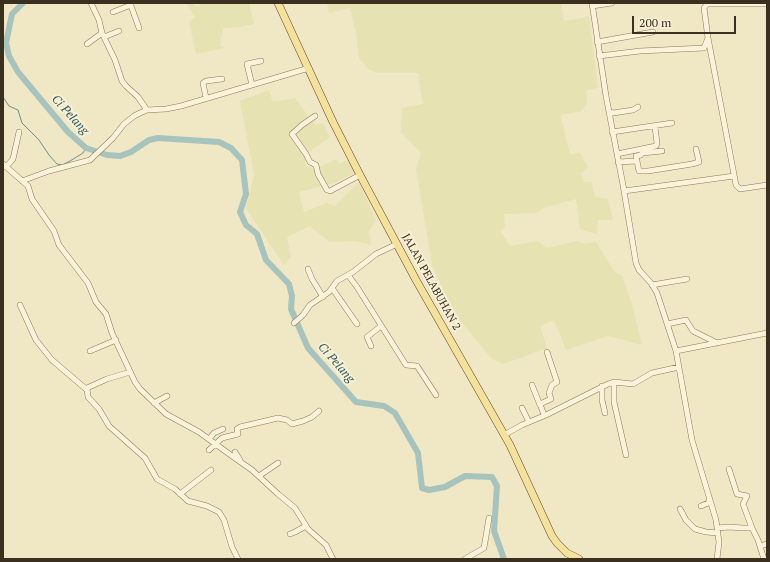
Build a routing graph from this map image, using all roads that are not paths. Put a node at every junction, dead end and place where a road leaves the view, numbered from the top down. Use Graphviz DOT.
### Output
graph roads {
  1 [pos="91,3"];
  2 [pos="278,3"];
  3 [pos="612,3"];
  4 [pos="131,4"];
  5 [pos="767,4"];
  6 [pos="592,5"];
  7 [pos="113,12"];
  8 [pos="139,28"];
  9 [pos="119,31"];
  10 [pos="653,32"];
  11 [pos="103,35"];
  12 [pos="708,38"];
  13 [pos="597,42"];
  14 [pos="87,44"];
  15 [pos="599,56"];
  16 [pos="261,61"];
  17 [pos="308,68"];
  18 [pos="222,79"];
  19 [pos="252,85"];
  20 [pos="206,98"];
  21 [pos="638,107"];
  22 [pos="147,110"];
  23 [pos="609,112"];
  24 [pos="315,116"];
  25 [pos="672,123"];
  26 [pos="654,127"];
  27 [pos="19,132"];
  28 [pos="612,132"];
  29 [pos="696,149"];
  30 [pos="662,151"];
  31 [pos="616,154"];
  32 [pos="637,161"];
  33 [pos="618,162"];
  34 [pos="4,166"];
  35 [pos="360,175"];
  36 [pos="734,176"];
  37 [pos="22,181"];
  38 [pos="767,185"];
  39 [pos="624,191"];
  40 [pos="397,244"];
  41 [pos="308,269"];
  42 [pos="348,275"];
  43 [pos="687,279"];
  44 [pos="652,284"];
  45 [pos="332,288"];
  46 [pos="323,297"];
  47 [pos="20,305"];
  48 [pos="296,321"];
  49 [pos="357,324"];
  50 [pos="667,324"];
  51 [pos="381,326"];
  52 [pos="767,333"];
  53 [pos="116,340"];
  54 [pos="717,343"];
  55 [pos="371,346"];
  56 [pos="90,351"];
  57 [pos="676,351"];
  58 [pos="547,352"];
  59 [pos="679,367"];
  60 [pos="130,372"];
  61 [pos="614,382"];
  62 [pos="532,385"];
  63 [pos="602,386"];
  64 [pos="86,389"];
  65 [pos="436,395"];
  66 [pos="167,396"];
  67 [pos="154,403"];
  68 [pos="540,405"];
  69 [pos="522,408"];
  70 [pos="319,410"];
  71 [pos="605,413"];
  72 [pos="544,415"];
  73 [pos="529,422"];
  74 [pos="223,429"];
  75 [pos="504,435"];
  76 [pos="209,439"];
  77 [pos="215,444"];
  78 [pos="209,450"];
  79 [pos="235,452"];
  80 [pos="626,455"];
  81 [pos="242,463"];
  82 [pos="278,463"];
  83 [pos="729,469"];
  84 [pos="211,470"];
  85 [pos="259,476"];
  86 [pos="180,494"];
  87 [pos="710,499"];
  88 [pos="701,506"];
  89 [pos="680,509"];
  90 [pos="489,518"];
  91 [pos="306,526"];
  92 [pos="752,528"];
  93 [pos="718,530"];
  94 [pos="290,534"];
  95 [pos="767,544"];
  96 [pos="760,546"];
  97 [pos="238,559"];
  98 [pos="333,559"];
  99 [pos="465,559"];
  100 [pos="579,559"];
  101 [pos="717,559"];
  102 [pos="764,559"];
  1 -- 11 [label="street"];
  2 -- 17 [label="main road, JALAN PELABUHAN 2"];
  3 -- 6 [label="street"];
  4 -- 7 [label="street"];
  4 -- 8 [label="street"];
  5 -- 12 [label="street"];
  6 -- 13 [label="street"];
  9 -- 11 [label="street"];
  10 -- 13 [label="street"];
  11 -- 14 [label="street"];
  11 -- 22 [label="street"];
  12 -- 15 [label="street"];
  12 -- 36 [label="street"];
  13 -- 15 [label="street"];
  15 -- 23 [label="street"];
  16 -- 19 [label="street"];
  17 -- 19 [label="street"];
  17 -- 35 [label="main road, JALAN PELABUHAN 2"];
  18 -- 20 [label="street"];
  19 -- 20 [label="street"];
  20 -- 22 [label="street"];
  21 -- 23 [label="street"];
  22 -- 37 [label="street"];
  23 -- 28 [label="street"];
  24 -- 35 [label="street"];
  25 -- 26 [label="street"];
  26 -- 28 [label="street"];
  26 -- 31 [label="street"];
  27 -- 34 [label="street"];
  28 -- 31 [label="street"];
  29 -- 32 [label="street"];
  30 -- 32 [label="street"];
  31 -- 33 [label="street"];
  32 -- 33 [label="street"];
  33 -- 39 [label="street"];
  34 -- 37 [label="street"];
  35 -- 40 [label="main road, JALAN PELABUHAN 2"];
  36 -- 38 [label="street"];
  36 -- 39 [label="street"];
  37 -- 53 [label="street"];
  39 -- 44 [label="street"];
  40 -- 42 [label="street"];
  40 -- 75 [label="main road, JALAN PELABUHAN 2"];
  41 -- 46 [label="street"];
  42 -- 45 [label="street"];
  42 -- 51 [label="street"];
  43 -- 44 [label="street"];
  44 -- 50 [label="street"];
  45 -- 46 [label="street"];
  45 -- 49 [label="street"];
  46 -- 48 [label="street"];
  47 -- 64 [label="street"];
  50 -- 54 [label="street"];
  50 -- 57 [label="street"];
  51 -- 55 [label="street"];
  51 -- 65 [label="street"];
  52 -- 54 [label="street"];
  53 -- 56 [label="street"];
  53 -- 60 [label="street"];
  54 -- 57 [label="street"];
  57 -- 59 [label="street"];
  58 -- 68 [label="street"];
  59 -- 61 [label="street"];
  59 -- 87 [label="street"];
  60 -- 64 [label="street"];
  60 -- 67 [label="street"];
  61 -- 63 [label="street"];
  61 -- 80 [label="street"];
  62 -- 68 [label="street"];
  63 -- 71 [label="street"];
  63 -- 72 [label="street"];
  64 -- 86 [label="street"];
  66 -- 67 [label="street"];
  67 -- 76 [label="street"];
  68 -- 72 [label="street"];
  69 -- 73 [label="street"];
  70 -- 77 [label="street"];
  72 -- 73 [label="street"];
  73 -- 75 [label="street"];
  74 -- 76 [label="street"];
  75 -- 100 [label="main road, JALAN PELABUHAN 2"];
  76 -- 77 [label="street"];
  77 -- 78 [label="street"];
  77 -- 81 [label="street"];
  79 -- 81 [label="street"];
  81 -- 85 [label="street"];
  82 -- 85 [label="street"];
  83 -- 92 [label="street"];
  84 -- 86 [label="street"];
  85 -- 91 [label="street"];
  86 -- 97 [label="street"];
  87 -- 88 [label="street"];
  87 -- 93 [label="street"];
  89 -- 93 [label="street"];
  90 -- 99 [label="street"];
  91 -- 94 [label="street"];
  91 -- 98 [label="street"];
  92 -- 93 [label="street"];
  92 -- 96 [label="street"];
  93 -- 101 [label="street"];
  95 -- 96 [label="street"];
  96 -- 102 [label="street"];
}
